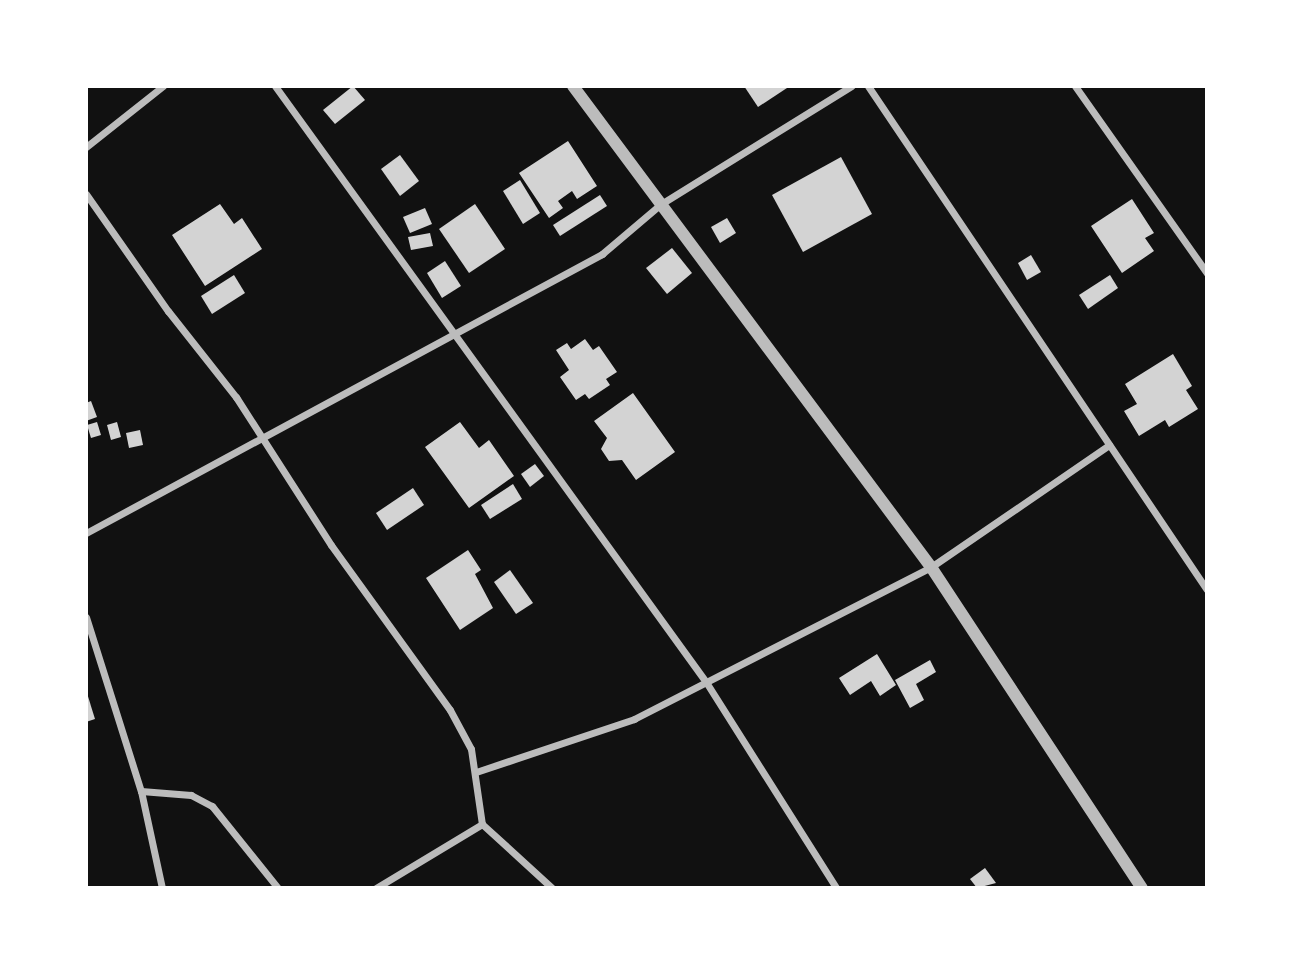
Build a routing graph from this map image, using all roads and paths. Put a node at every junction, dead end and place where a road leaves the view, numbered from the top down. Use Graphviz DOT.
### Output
graph roads {
  1 [pos="163,86"];
  2 [pos="275,86"];
  3 [pos="573,86"];
  4 [pos="851,86"];
  5 [pos="868,86"];
  6 [pos="1075,86"];
  7 [pos="86,148"];
  8 [pos="86,194"];
  9 [pos="661,204"];
  10 [pos="1207,273"];
  11 [pos="453,333"];
  12 [pos="261,436"];
  13 [pos="1109,444"];
  14 [pos="86,533"];
  15 [pos="931,567"];
  16 [pos="1207,590"];
  17 [pos="86,617"];
  18 [pos="706,682"];
  19 [pos="476,772"];
  20 [pos="141,791"];
  21 [pos="482,824"];
  22 [pos="162,888"];
  23 [pos="278,888"];
  24 [pos="376,888"];
  25 [pos="551,888"];
  26 [pos="836,888"];
  27 [pos="1142,888"];
  1 -- 7 [label="street"];
  2 -- 11 [label="street"];
  3 -- 9 [label="street"];
  4 -- 9 [label="street"];
  5 -- 13 [label="street"];
  6 -- 10 [label="street"];
  8 -- 12 [label="street"];
  9 -- 11 [label="street"];
  9 -- 15 [label="street"];
  11 -- 12 [label="street"];
  11 -- 18 [label="street"];
  12 -- 14 [label="street"];
  12 -- 19 [label="street"];
  13 -- 15 [label="street"];
  13 -- 16 [label="street"];
  15 -- 18 [label="street"];
  15 -- 27 [label="street"];
  17 -- 20 [label="street"];
  18 -- 19 [label="street"];
  18 -- 26 [label="street"];
  19 -- 21 [label="street"];
  20 -- 22 [label="street"];
  20 -- 23 [label="street"];
  21 -- 24 [label="street"];
  21 -- 25 [label="street"];
}
